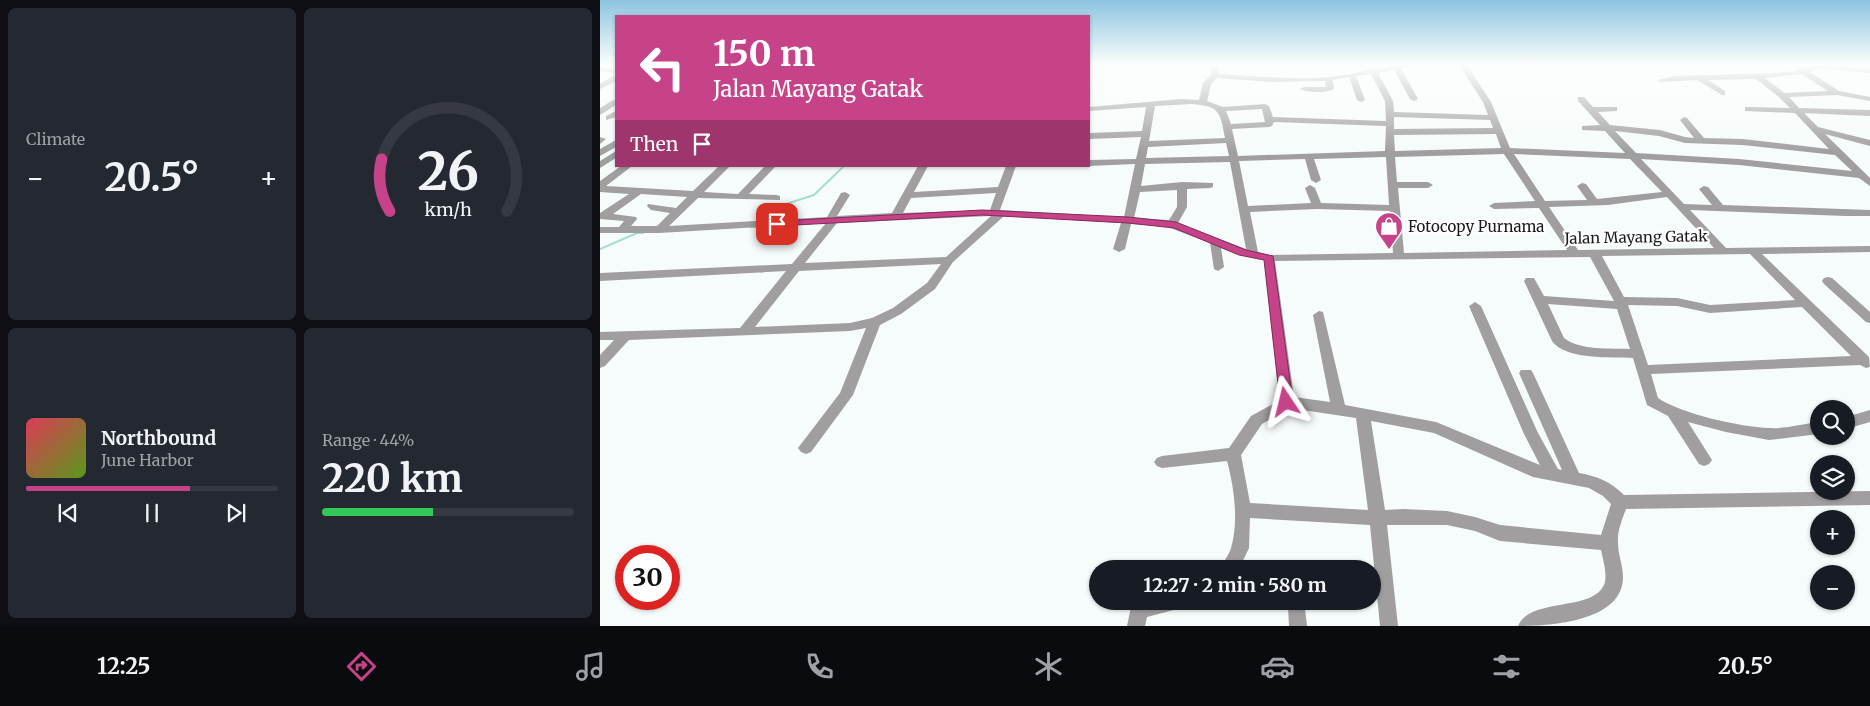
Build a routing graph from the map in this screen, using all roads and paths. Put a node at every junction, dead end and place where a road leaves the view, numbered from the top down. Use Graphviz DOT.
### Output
graph roads {
  1 [pos="1205,94"];
  2 [pos="1360,94"];
  3 [pos="1385,94"];
  4 [pos="1411,94"];
  5 [pos="1481,94"];
  6 [pos="1804,94"];
  7 [pos="1844,94"];
  8 [pos="1782,95"];
  9 [pos="615,97"];
  10 [pos="1414,99"];
  11 [pos="1581,99"];
  12 [pos="1870,99"];
  13 [pos="1361,100"];
  14 [pos="1203,102"];
  15 [pos="615,103"];
  16 [pos="1152,104"];
  17 [pos="600,106"];
  18 [pos="1090,109"];
  19 [pos="1223,109"];
  20 [pos="1614,109"];
  21 [pos="1748,109"];
  22 [pos="1591,110"];
  23 [pos="600,112"];
  24 [pos="1799,112"];
  25 [pos="1870,113"];
  26 [pos="1493,118"];
  27 [pos="1270,119"];
  28 [pos="1684,120"];
  29 [pos="1390,124"];
  30 [pos="1228,127"];
  31 [pos="1585,128"];
  32 [pos="1609,128"];
  33 [pos="1815,128"];
  34 [pos="1499,131"];
  35 [pos="1090,136"];
  36 [pos="1144,139"];
  37 [pos="1231,140"];
  38 [pos="1702,141"];
  39 [pos="1870,143"];
  40 [pos="615,144"];
  41 [pos="1507,151"];
  42 [pos="1838,153"];
  43 [pos="615,154"];
  44 [pos="1390,154"];
  45 [pos="1633,156"];
  46 [pos="1310,157"];
  47 [pos="1235,159"];
  48 [pos="602,160"];
  49 [pos="615,161"];
  50 [pos="1140,162"];
  51 [pos="1090,163"];
  52 [pos="627,167"];
  53 [pos="725,167"];
  54 [pos="770,167"];
  55 [pos="922,167"];
  56 [pos="1011,167"];
  57 [pos="1865,176"];
  58 [pos="1870,183"];
  59 [pos="1182,185"];
  60 [pos="1210,185"];
  61 [pos="1394,185"];
  62 [pos="1428,185"];
  63 [pos="1582,186"];
  64 [pos="600,187"];
  65 [pos="1135,189"];
  66 [pos="1704,189"];
  67 [pos="641,190"];
  68 [pos="1002,190"];
  69 [pos="696,194"];
  70 [pos="1669,194"];
  71 [pos="845,195"];
  72 [pos="906,195"];
  73 [pos="741,197"];
  74 [pos="776,198"];
  75 [pos="1595,203"];
  76 [pos="1542,205"];
  77 [pos="652,206"];
  78 [pos="1317,206"];
  79 [pos="1494,206"];
  80 [pos="1680,206"];
  81 [pos="1719,207"];
  82 [pos="1396,208"];
  83 [pos="1243,209"];
  84 [pos="679,211"];
  85 [pos="998,213"];
  86 [pos="1870,213"];
  87 [pos="602,216"];
  88 [pos="896,216"];
  89 [pos="832,220"];
  90 [pos="1128,220"];
  91 [pos="1172,224"];
  92 [pos="600,230"];
  93 [pos="659,230"];
  94 [pos="621,231"];
  95 [pos="1215,241"];
  96 [pos="1870,248"];
  97 [pos="1119,249"];
  98 [pos="1752,250"];
  99 [pos="1723,251"];
  100 [pos="1574,253"];
  101 [pos="1594,253"];
  102 [pos="1253,255"];
  103 [pos="1399,256"];
  104 [pos="1269,258"];
  105 [pos="950,260"];
  106 [pos="796,267"];
  107 [pos="1218,267"];
  108 [pos="600,277"];
  109 [pos="1530,281"];
  110 [pos="1828,281"];
  111 [pos="1540,300"];
  112 [pos="1620,303"];
  113 [pos="1805,303"];
  114 [pos="1475,306"];
  115 [pos="1319,315"];
  116 [pos="1870,320"];
  117 [pos="875,322"];
  118 [pos="744,332"];
  119 [pos="626,335"];
  120 [pos="600,336"];
  121 [pos="1637,354"];
  122 [pos="600,363"];
  123 [pos="1867,363"];
  124 [pos="1642,370"];
  125 [pos="1526,373"];
  126 [pos="1286,402"];
  127 [pos="1339,409"];
  128 [pos="1674,413"];
  129 [pos="1364,415"];
  130 [pos="1870,416"];
  131 [pos="1855,420"];
  132 [pos="1810,429"];
  133 [pos="1531,434"];
  134 [pos="1554,434"];
  135 [pos="806,448"];
  136 [pos="1235,459"];
  137 [pos="1704,460"];
  138 [pos="1162,462"];
  139 [pos="1553,475"];
  140 [pos="1573,477"];
  141 [pos="1870,498"];
  142 [pos="1620,502"];
  143 [pos="1241,510"];
  144 [pos="1378,518"];
  145 [pos="1609,543"];
  146 [pos="1234,560"];
  147 [pos="1140,610"];
  148 [pos="1296,610"];
  149 [pos="1136,626"];
  150 [pos="1298,626"];
  151 [pos="1389,626"];
  152 [pos="1528,626"];
  1 -- 14 [label="street"];
  2 -- 13 [label="street"];
  3 -- 29 [label="street"];
  4 -- 10 [label="street"];
  5 -- 26 [label="street"];
  6 -- 8 [label="street"];
  7 -- 12 [label="street"];
  8 -- 24 [label="street"];
  9 -- 17 [label="street"];
  11 -- 22 [label="street"];
  14 -- 16 [label="street"];
  14 -- 19 [label="street"];
  15 -- 23 [label="street"];
  16 -- 18 [label="street"];
  16 -- 36 [label="street"];
  19 -- 27 [label="street"];
  19 -- 30 [label="street"];
  20 -- 22 [label="street"];
  21 -- 24 [label="street"];
  22 -- 32 [label="street"];
  24 -- 25 [label="street"];
  24 -- 33 [label="street"];
  26 -- 29 [label="street"];
  26 -- 34 [label="street"];
  27 -- 29 [label="street"];
  27 -- 30 [label="street"];
  28 -- 38 [label="street"];
  29 -- 34 [label="street"];
  29 -- 44 [label="street"];
  30 -- 37 [label="street"];
  31 -- 32 [label="street"];
  32 -- 38 [label="street"];
  32 -- 45 [label="street"];
  33 -- 39 [label="street"];
  33 -- 42 [label="street"];
  34 -- 41 [label="street"];
  35 -- 36 [label="street"];
  36 -- 37 [label="street"];
  36 -- 50 [label="street"];
  37 -- 47 [label="street"];
  38 -- 42 [label="street"];
  40 -- 48 [label="street"];
  41 -- 44 [label="street"];
  41 -- 45 [label="street"];
  41 -- 76 [label="street"];
  42 -- 57 [label="street"];
  43 -- 48 [label="street"];
  44 -- 46 [label="street"];
  44 -- 61 [label="street"];
  45 -- 57 [label="street"];
  45 -- 70 [label="street"];
  46 -- 47 [label="street"];
  46 -- 78 [label="street"];
  47 -- 50 [label="street"];
  47 -- 83 [label="street"];
  48 -- 49 [label="street"];
  50 -- 51 [label="street"];
  50 -- 65 [label="street"];
  52 -- 64 [label="street"];
  53 -- 69 [label="street"];
  54 -- 73 [label="street"];
  55 -- 72 [label="street"];
  56 -- 68 [label="street"];
  57 -- 58 [label="street"];
  59 -- 60 [label="street"];
  59 -- 65 [label="street"];
  59 -- 91 [label="street"];
  61 -- 62 [label="street"];
  61 -- 82 [label="street"];
  63 -- 75 [label="street"];
  64 -- 67 [label="street"];
  65 -- 90 [label="street"];
  66 -- 81 [label="street"];
  67 -- 69 [label="street"];
  67 -- 87 [label="street"];
  68 -- 72 [label="street"];
  68 -- 85 [label="street"];
  69 -- 73 [label="street"];
  69 -- 84 [label="street"];
  70 -- 75 [label="street"];
  70 -- 80 [label="street"];
  71 -- 89 [label="street"];
  72 -- 88 [label="street"];
  73 -- 74 [label="street"];
  75 -- 76 [label="street"];
  76 -- 79 [label="street"];
  76 -- 100 [label="street"];
  77 -- 84 [label="street"];
  78 -- 82 [label="street"];
  78 -- 83 [label="street"];
  80 -- 81 [label="street"];
  80 -- 99 [label="street"];
  81 -- 86 [label="street"];
  82 -- 103 [label="street"];
  83 -- 102 [label="street"];
  84 -- 93 [label="street"];
  85 -- 88 [label="street, Jalan Mayang Gatak"];
  85 -- 90 [label="street, Jalan Mayang Gatak"];
  85 -- 105 [label="street"];
  87 -- 94 [label="street"];
  88 -- 89 [label="street, Jalan Mayang Gatak"];
  89 -- 93 [label="street, Jalan Mayang Gatak"];
  89 -- 106 [label="street"];
  90 -- 91 [label="street, Jalan Mayang Gatak"];
  90 -- 97 [label="street"];
  91 -- 95 [label="street, Jalan Mayang Gatak"];
  92 -- 94 [label="street, Jalan Mayang Gatak"];
  93 -- 94 [label="street, Jalan Mayang Gatak"];
  95 -- 102 [label="street, Jalan Mayang Gatak"];
  95 -- 107 [label="street"];
  96 -- 98 [label="street, Jalan Mayang Gatak"];
  98 -- 99 [label="street, Jalan Mayang Gatak"];
  98 -- 113 [label="street"];
  99 -- 101 [label="street, Jalan Mayang Gatak"];
  100 -- 101 [label="street, Jalan Mayang Gatak"];
  100 -- 103 [label="street, Jalan Mayang Gatak"];
  101 -- 112 [label="street"];
  102 -- 104 [label="street, Jalan Mayang Gatak"];
  103 -- 104 [label="street, Jalan Mayang Gatak"];
  104 -- 126 [label="street"];
  105 -- 106 [label="street"];
  105 -- 117 [label="street"];
  106 -- 108 [label="street"];
  106 -- 118 [label="street"];
  109 -- 111 [label="street"];
  110 -- 116 [label="street"];
  111 -- 112 [label="street"];
  111 -- 121 [label="street"];
  112 -- 113 [label="street"];
  112 -- 121 [label="street"];
  113 -- 123 [label="street"];
  114 -- 133 [label="street"];
  115 -- 127 [label="street"];
  117 -- 118 [label="street"];
  117 -- 135 [label="street"];
  118 -- 119 [label="street"];
  119 -- 120 [label="street"];
  119 -- 122 [label="street"];
  121 -- 124 [label="street"];
  123 -- 124 [label="street"];
  124 -- 128 [label="street"];
  125 -- 134 [label="street"];
  126 -- 127 [label="street"];
  126 -- 136 [label="street"];
  127 -- 129 [label="street"];
  128 -- 132 [label="street"];
  128 -- 137 [label="street"];
  129 -- 139 [label="street"];
  129 -- 144 [label="street"];
  130 -- 131 [label="street"];
  133 -- 134 [label="street"];
  133 -- 139 [label="street"];
  134 -- 140 [label="street"];
  136 -- 138 [label="street"];
  136 -- 143 [label="street"];
  139 -- 140 [label="street"];
  140 -- 142 [label="street"];
  141 -- 142 [label="street"];
  142 -- 145 [label="street"];
  143 -- 144 [label="street"];
  143 -- 146 [label="street"];
  144 -- 145 [label="street"];
  144 -- 151 [label="street"];
  145 -- 152 [label="street"];
  147 -- 149 [label="street"];
  148 -- 150 [label="street"];
}
